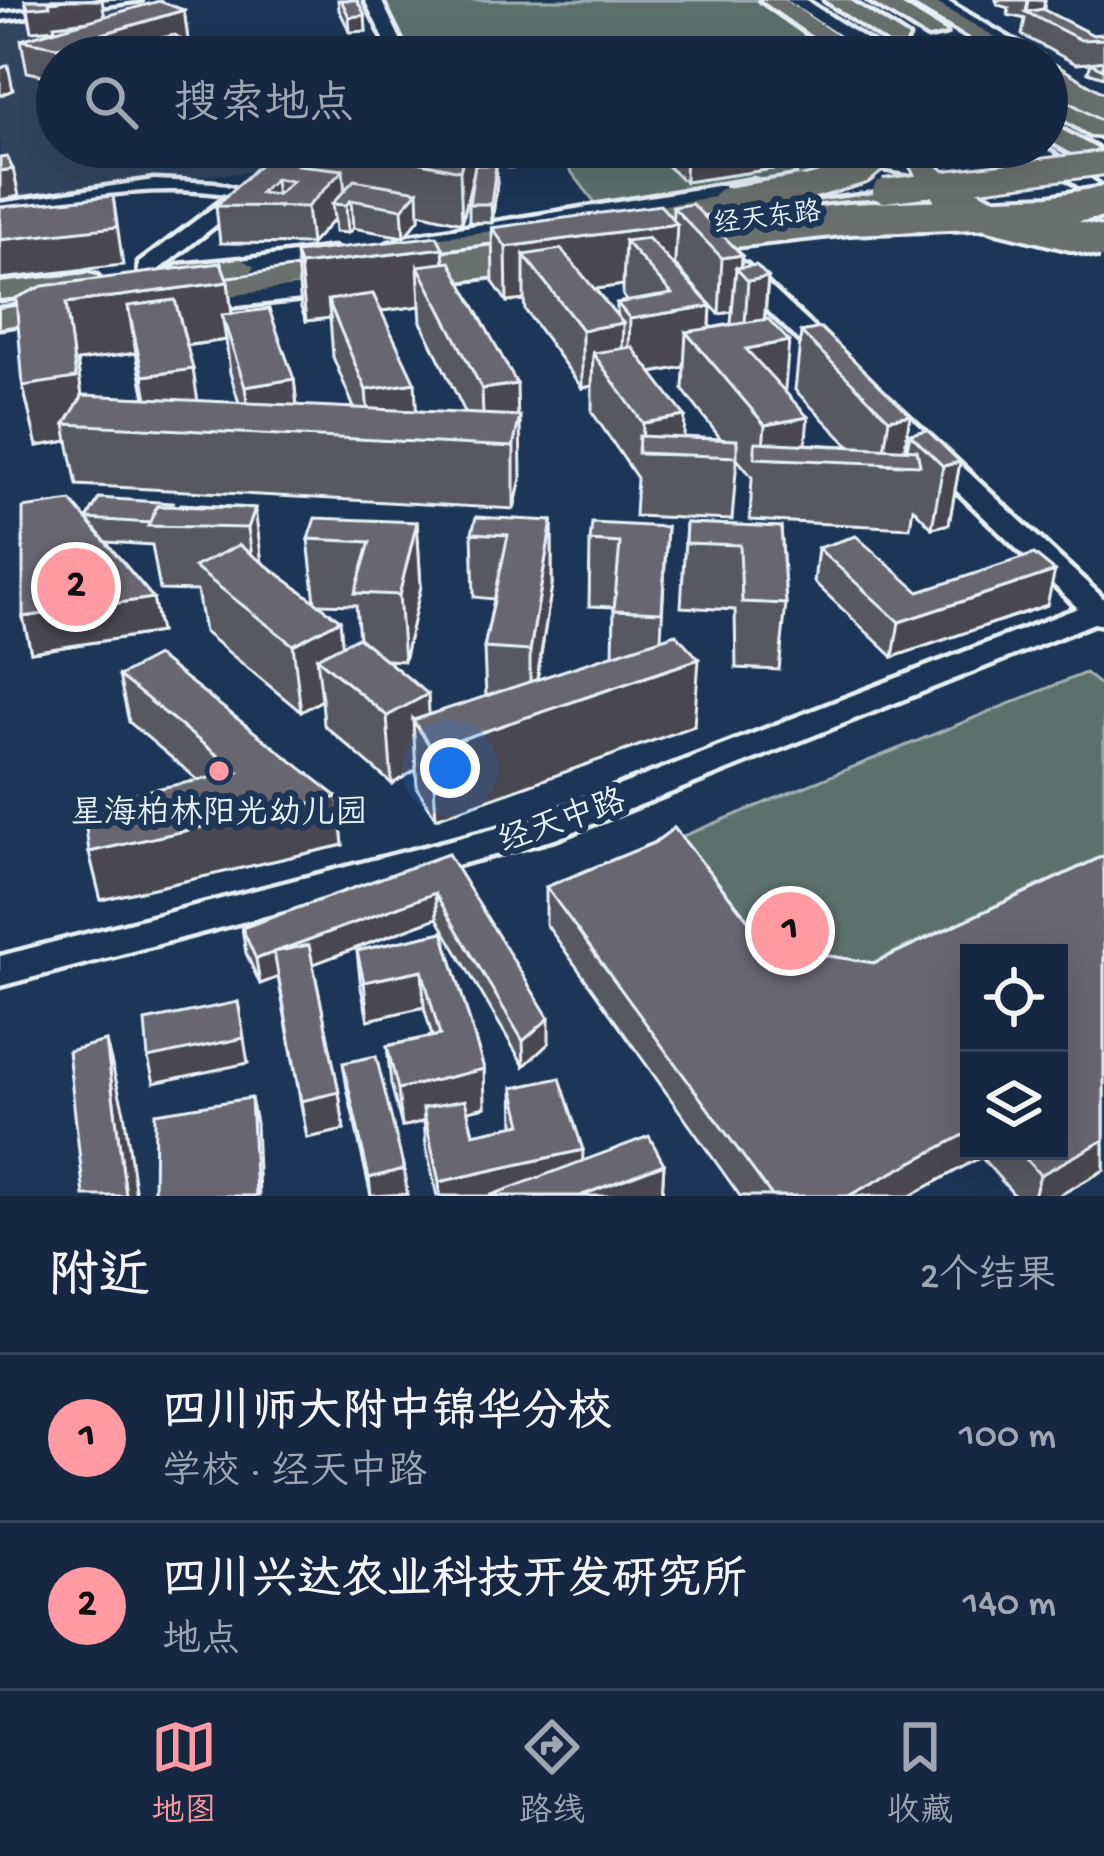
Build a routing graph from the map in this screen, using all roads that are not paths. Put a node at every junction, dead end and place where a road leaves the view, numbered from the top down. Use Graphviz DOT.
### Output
graph roads {
  1 [pos="136,0"];
  2 [pos="373,0"];
  3 [pos="812,0"];
  4 [pos="836,0"];
  5 [pos="878,0"];
  6 [pos="901,0"];
  7 [pos="916,0"];
  8 [pos="934,0"];
  9 [pos="781,2"];
  10 [pos="0,17"];
  11 [pos="391,36"];
  12 [pos="816,36"];
  13 [pos="827,36"];
  14 [pos="845,36"];
  15 [pos="876,36"];
  16 [pos="884,36"];
  17 [pos="940,36"];
  18 [pos="965,36"];
  19 [pos="981,36"];
  20 [pos="997,36"];
  21 [pos="1068,81"];
  22 [pos="1104,99"];
  23 [pos="1068,100"];
  24 [pos="1068,112"];
  25 [pos="1104,133"];
  26 [pos="1068,143"];
  27 [pos="1104,167"];
  28 [pos="278,168"];
  29 [pos="843,168"];
  30 [pos="873,168"];
  31 [pos="913,168"];
  32 [pos="925,168"];
  33 [pos="960,168"];
  34 [pos="1059,168"];
  35 [pos="244,193"];
  36 [pos="888,196"];
  37 [pos="1104,200"];
  38 [pos="0,207"];
  39 [pos="936,218"];
  40 [pos="1104,221"];
  41 [pos="523,236"];
  42 [pos="708,240"];
  43 [pos="1104,246"];
  44 [pos="638,250"];
  45 [pos="241,267"];
  46 [pos="146,276"];
  47 [pos="367,286"];
  48 [pos="0,291"];
  49 [pos="109,306"];
  50 [pos="164,306"];
  51 [pos="0,319"];
  52 [pos="1102,611"];
  53 [pos="0,971"];
  1 -- 10 [label="street"];
  2 -- 11 [label="street"];
  3 -- 15 [label="highway"];
  4 -- 16 [label="highway"];
  5 -- 17 [label="highway"];
  6 -- 18 [label="highway"];
  7 -- 19 [label="highway"];
  8 -- 20 [label="street"];
  9 -- 12 [label="highway"];
  9 -- 13 [label="highway"];
  9 -- 14 [label="street"];
  21 -- 22 [label="highway, bridge"];
  22 -- 23 [label="highway, bridge"];
  24 -- 25 [label="highway"];
  26 -- 27 [label="highway"];
  27 -- 36 [label="highway"];
  28 -- 35 [label="street"];
  29 -- 45 [label="street"];
  30 -- 41 [label="highway, bridge"];
  31 -- 39 [label="street"];
  32 -- 43 [label="highway, bridge"];
  33 -- 40 [label="highway, bridge"];
  34 -- 37 [label="street"];
  35 -- 38 [label="street"];
  35 -- 46 [label="street"];
  36 -- 41 [label="highway, 经天东路"];
  36 -- 49 [label="highway, 经天东路"];
  37 -- 49 [label="highway, bridge"];
  39 -- 42 [label="street"];
  39 -- 43 [label="street"];
  41 -- 45 [label="highway, 经天东路"];
  42 -- 44 [label="street"];
  42 -- 52 [label="street"];
  45 -- 46 [label="main road, 经天东路"];
  46 -- 48 [label="main road, 经天东路"];
  47 -- 50 [label="street"];
  49 -- 51 [label="highway, 经天东路"];
  52 -- 53 [label="street, 经天中路"];
}
